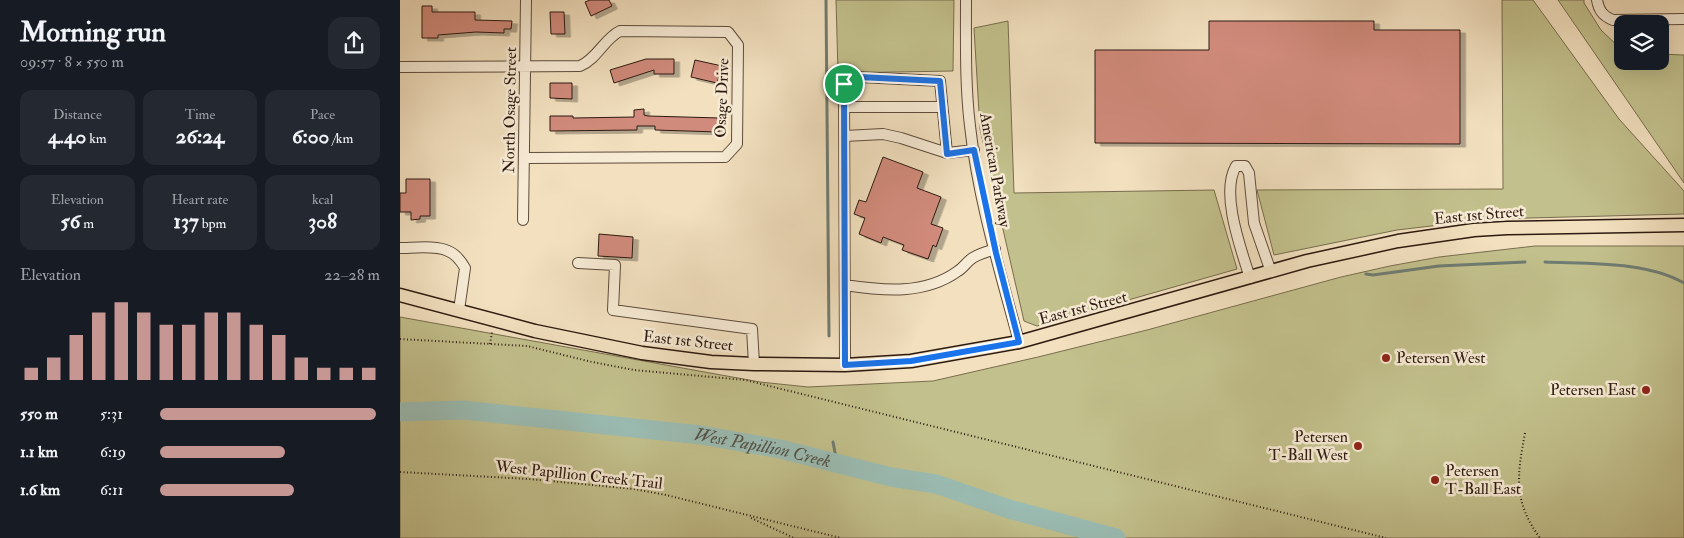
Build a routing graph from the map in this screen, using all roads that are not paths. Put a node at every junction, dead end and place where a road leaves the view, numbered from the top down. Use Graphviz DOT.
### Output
graph roads {
  1 [pos="526,0"];
  2 [pos="966,0"];
  3 [pos="1597,0"];
  4 [pos="1684,19"];
  5 [pos="400,67"];
  6 [pos="526,67"];
  7 [pos="844,107"];
  8 [pos="942,107"];
  9 [pos="844,136"];
  10 [pos="974,150"];
  11 [pos="947,154"];
  12 [pos="524,158"];
  13 [pos="523,220"];
  14 [pos="1684,226"];
  15 [pos="400,248"];
  16 [pos="995,249"];
  17 [pos="578,263"];
  18 [pos="1271,272"];
  19 [pos="1250,278"];
  20 [pos="845,285"];
  21 [pos="400,295"];
  22 [pos="459,310"];
  23 [pos="1019,342"];
  24 [pos="754,364"];
  25 [pos="845,365"];
  1 -- 6 [label="street, North Osage Street"];
  2 -- 10 [label="street, American Parkway"];
  3 -- 4 [label="street"];
  5 -- 6 [label="street"];
  6 -- 12 [label="street, North Osage Street"];
  6 -- 12 [label="street, Osage Drive"];
  7 -- 8 [label="street"];
  7 -- 8 [label="street"];
  7 -- 9 [label="street"];
  8 -- 11 [label="street"];
  9 -- 11 [label="street"];
  9 -- 20 [label="street"];
  10 -- 11 [label="street"];
  10 -- 16 [label="street, American Parkway"];
  12 -- 13 [label="street, North Osage Street"];
  14 -- 18 [label="main road, East 1st Street"];
  15 -- 22 [label="street"];
  16 -- 20 [label="street"];
  16 -- 23 [label="street, American Parkway"];
  17 -- 24 [label="street"];
  18 -- 19 [label="main road, East 1st Street"];
  18 -- 19 [label="street"];
  19 -- 23 [label="main road, East 1st Street"];
  20 -- 25 [label="street"];
  21 -- 22 [label="main road, East 1st Street"];
  22 -- 24 [label="main road, East 1st Street"];
  23 -- 25 [label="main road, East 1st Street"];
  24 -- 25 [label="main road, East 1st Street"];
}
